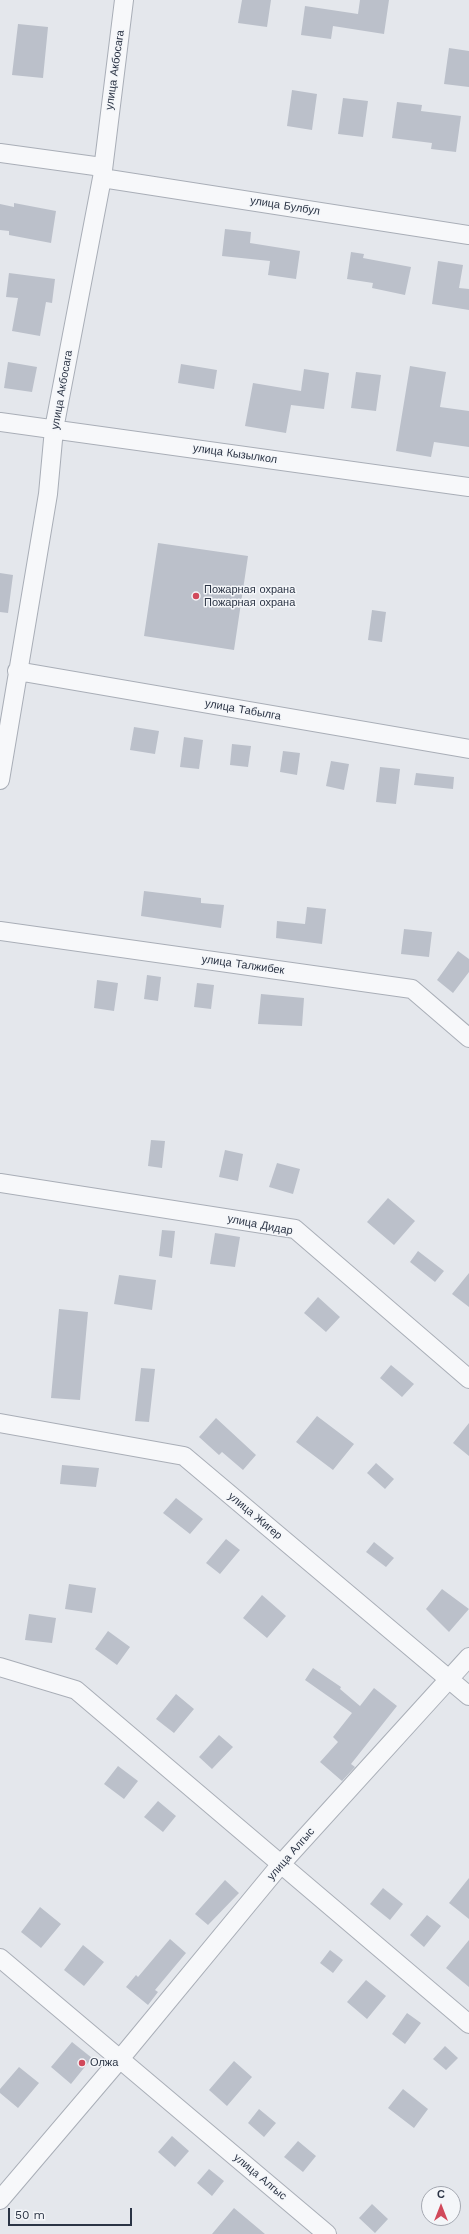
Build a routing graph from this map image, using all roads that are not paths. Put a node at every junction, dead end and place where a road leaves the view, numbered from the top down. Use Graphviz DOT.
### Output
graph roads {
  1 [pos="124,0"];
  2 [pos="0,153"];
  3 [pos="102,172"];
  4 [pos="469,235"];
  5 [pos="0,422"];
  6 [pos="54,429"];
  7 [pos="469,487"];
  8 [pos="17,671"];
  9 [pos="469,749"];
  10 [pos="0,780"];
  11 [pos="0,931"];
  12 [pos="469,1038"];
  13 [pos="0,1183"];
  14 [pos="469,1379"];
  15 [pos="0,1423"];
  16 [pos="469,1657"];
  17 [pos="0,1667"];
  18 [pos="449,1680"];
  19 [pos="469,1696"];
  20 [pos="281,1864"];
  21 [pos="0,1958"];
  22 [pos="469,2024"];
  23 [pos="120,2059"];
  24 [pos="0,2200"];
  25 [pos="327,2234"];
  1 -- 3 [label="street, улица Акбосага"];
  2 -- 3 [label="street, улица Булбул"];
  3 -- 4 [label="street, улица Булбул"];
  3 -- 6 [label="street, улица Акбосага"];
  5 -- 6 [label="street, улица Кызылкол"];
  6 -- 7 [label="street, улица Кызылкол"];
  6 -- 8 [label="street, улица Акбосага"];
  8 -- 9 [label="street, улица Табылга"];
  8 -- 10 [label="street, улица Акбосага"];
  11 -- 12 [label="street, улица Талжибек"];
  13 -- 14 [label="street, улица Дидар"];
  15 -- 18 [label="street, улица Жигер"];
  16 -- 18 [label="street, улица Алгыс"];
  17 -- 20 [label="street"];
  18 -- 19 [label="street, улица Жигер"];
  18 -- 20 [label="street, улица Алгыс"];
  20 -- 22 [label="street"];
  20 -- 23 [label="street, улица Алгыс"];
  21 -- 23 [label="street, улица Алгыс"];
  23 -- 24 [label="street, улица Алгыс"];
  23 -- 25 [label="street, улица Алгыс"];
}
